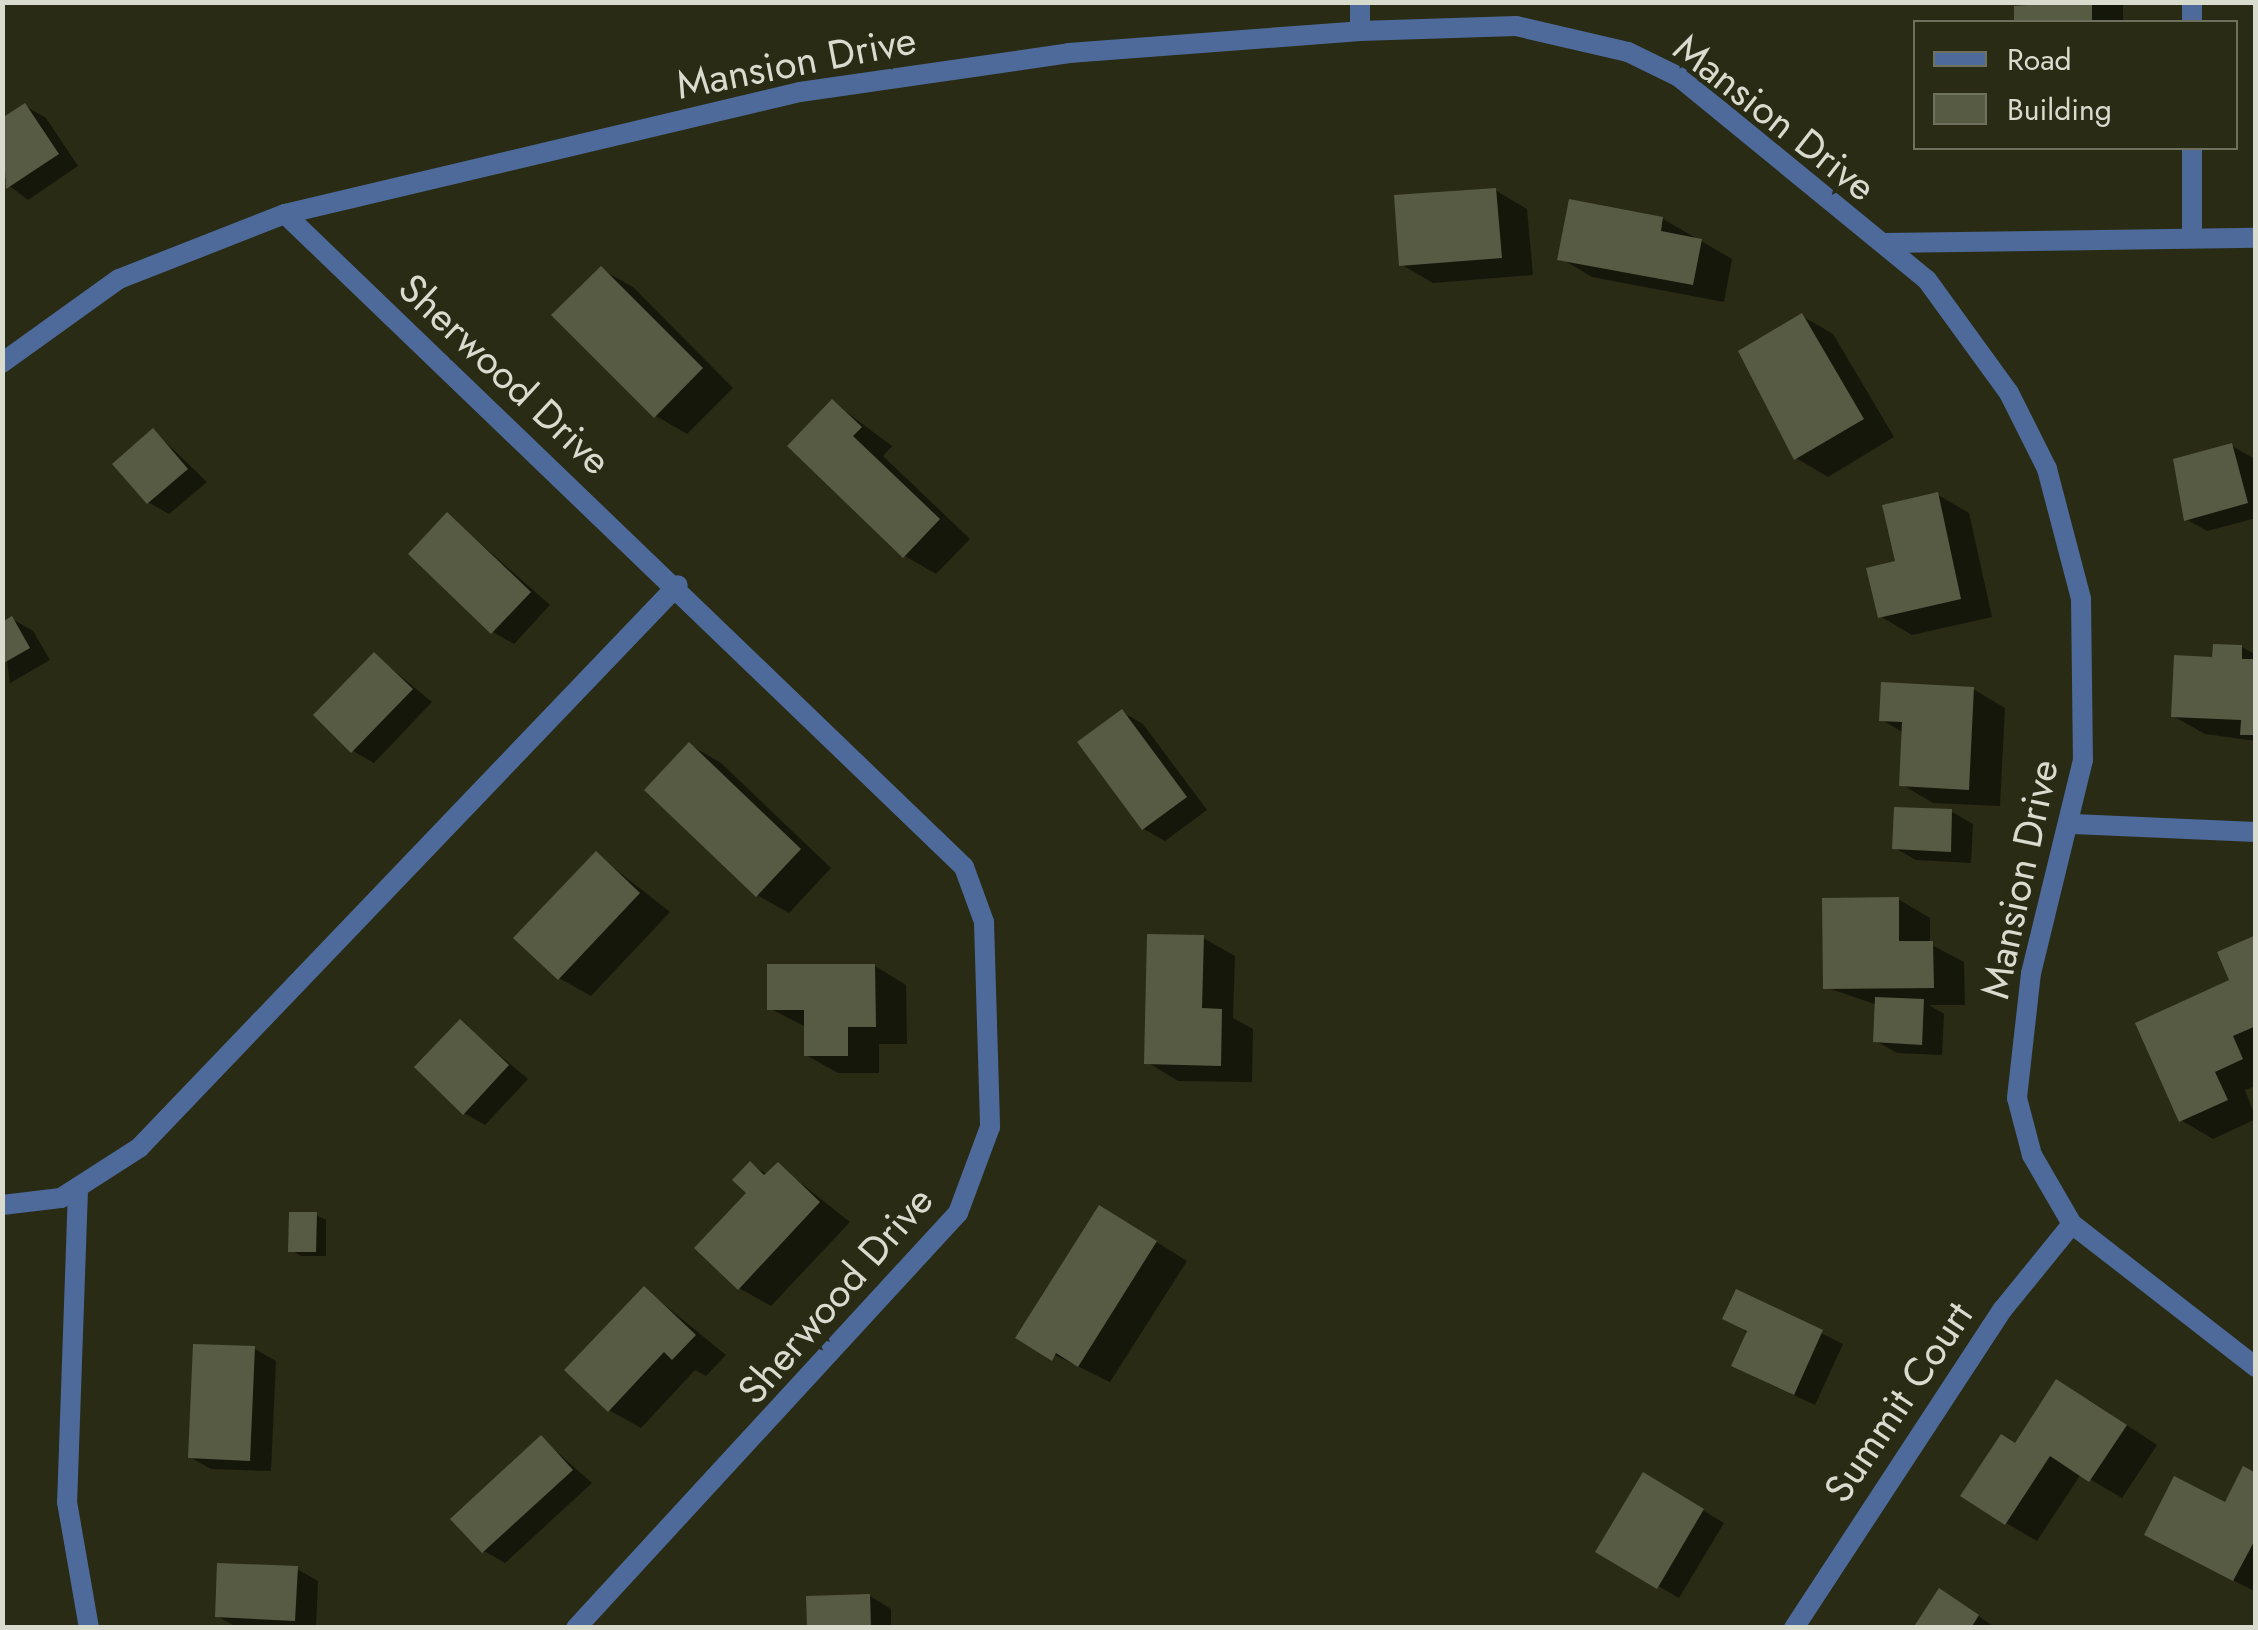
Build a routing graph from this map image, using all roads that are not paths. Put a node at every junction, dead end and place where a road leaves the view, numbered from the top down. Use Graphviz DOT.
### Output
graph roads {
  1 [pos="1360,2"];
  2 [pos="1360,32"];
  3 [pos="2192,150"];
  4 [pos="284,214"];
  5 [pos="2192,238"];
  6 [pos="2256,238"];
  7 [pos="1884,244"];
  8 [pos="2,363"];
  9 [pos="678,585"];
  10 [pos="2074,824"];
  11 [pos="2256,832"];
  12 [pos="78,1190"];
  13 [pos="2,1205"];
  14 [pos="2072,1224"];
  15 [pos="2256,1367"];
  16 [pos="89,1628"];
  17 [pos="576,1628"];
  18 [pos="1794,1628"];
  1 -- 2 [label="street"];
  2 -- 4 [label="street, Mansion Drive"];
  2 -- 7 [label="street, Mansion Drive"];
  3 -- 5 [label="street"];
  4 -- 8 [label="street, Mansion Drive"];
  4 -- 9 [label="street, Sherwood Drive"];
  5 -- 6 [label="street, Mansion Drive"];
  5 -- 7 [label="street, Mansion Drive"];
  7 -- 10 [label="street, Mansion Drive"];
  9 -- 12 [label="street"];
  9 -- 17 [label="street, Sherwood Drive"];
  10 -- 11 [label="street"];
  10 -- 14 [label="street, Mansion Drive"];
  12 -- 13 [label="street"];
  12 -- 16 [label="street"];
  14 -- 15 [label="street, Mansion Drive"];
  14 -- 18 [label="street, Summit Court"];
}
